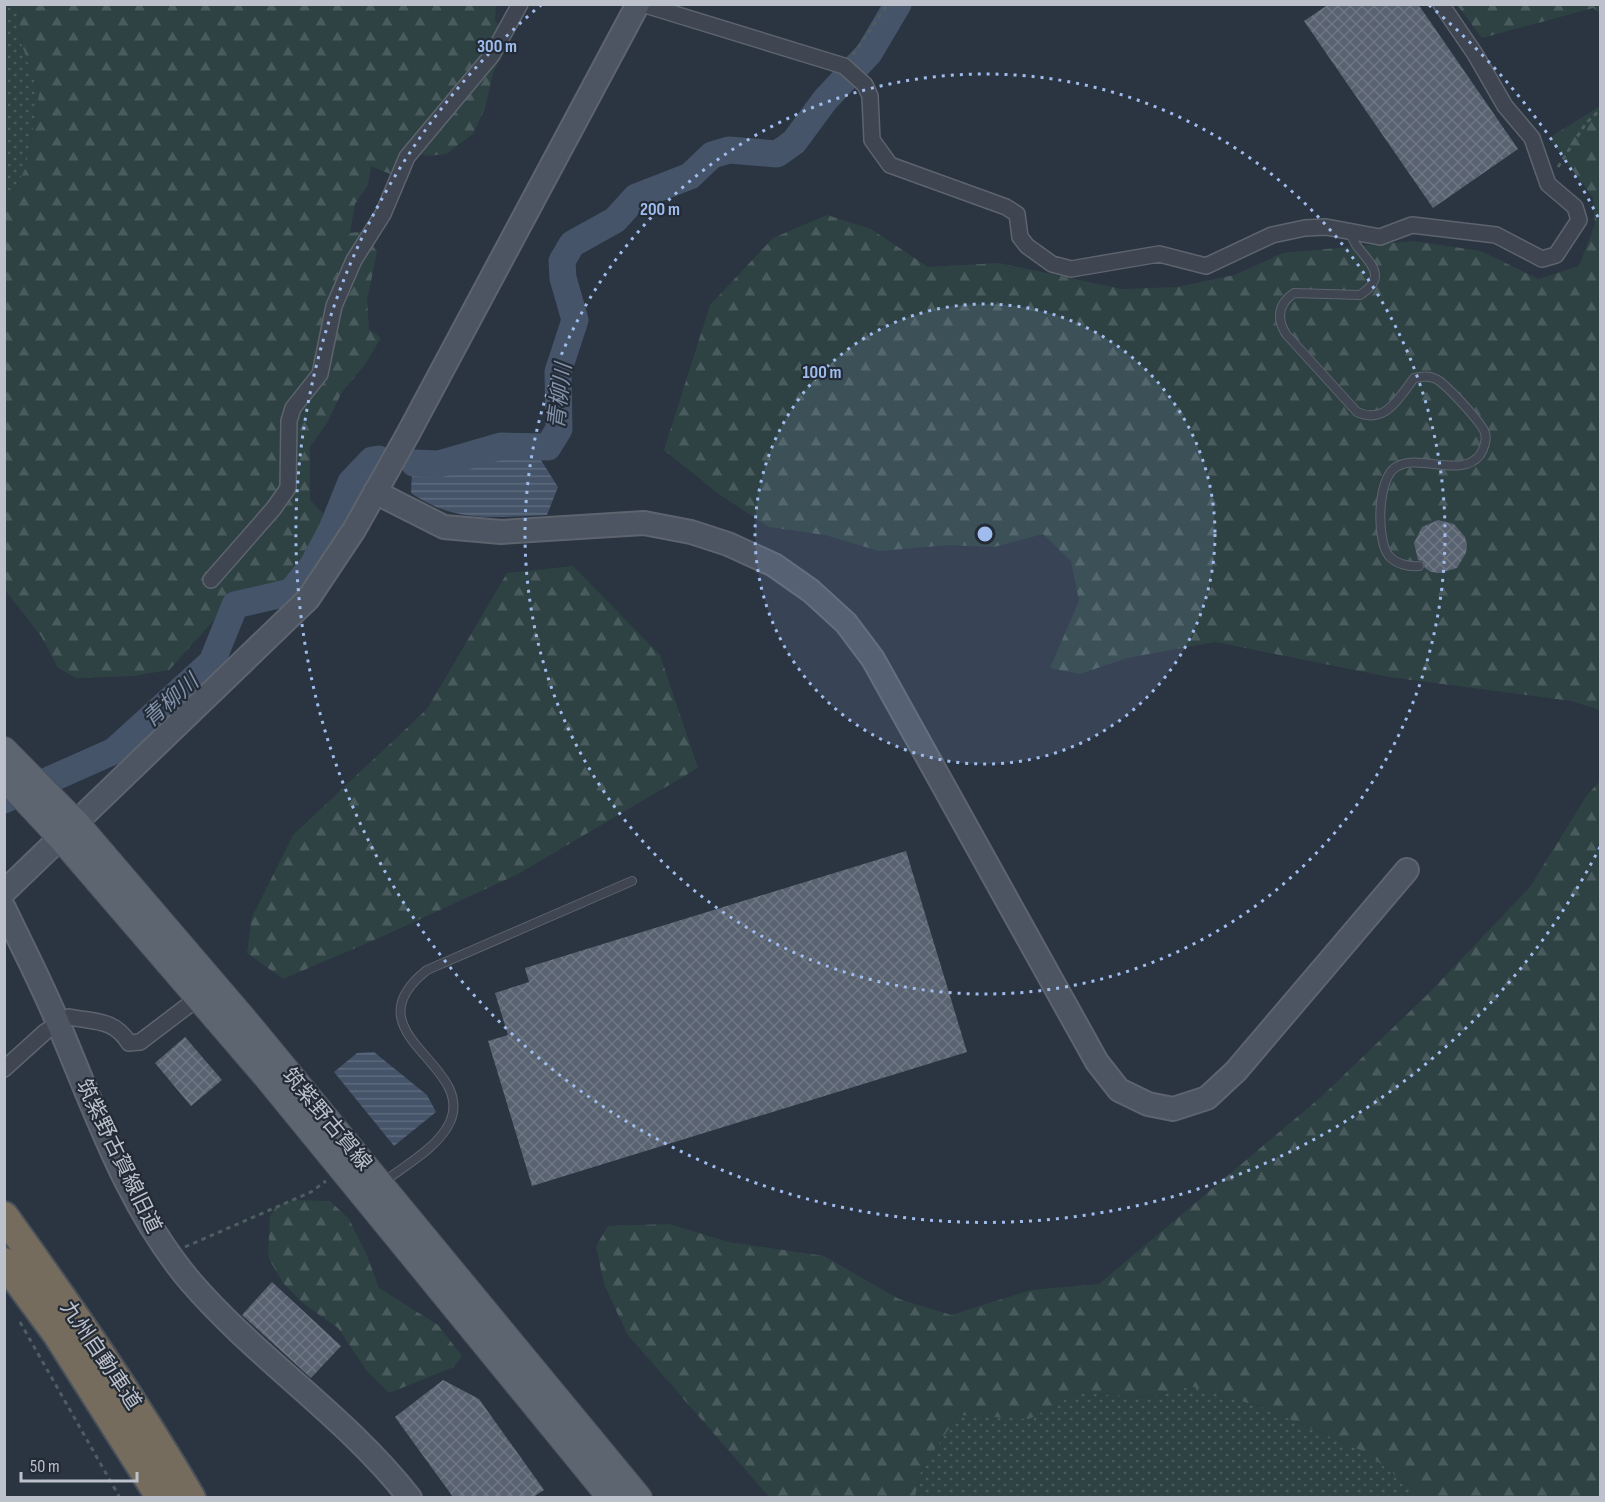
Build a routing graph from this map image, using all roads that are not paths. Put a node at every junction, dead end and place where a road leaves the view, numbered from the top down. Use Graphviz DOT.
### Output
graph roads {
  1 [pos="520,4"];
  2 [pos="640,4"];
  3 [pos="1440,4"];
  4 [pos="1351,232"];
  5 [pos="375,492"];
  6 [pos="1419,566"];
  7 [pos="211,580"];
  8 [pos="4,750"];
  9 [pos="14,778"];
  10 [pos="69,831"];
  11 [pos="1407,870"];
  12 [pos="632,881"];
  13 [pos="4,892"];
  14 [pos="4,908"];
  15 [pos="198,998"];
  16 [pos="58,1022"];
  17 [pos="4,1069"];
  18 [pos="381,1184"];
  19 [pos="4,1216"];
  20 [pos="4,1262"];
  21 [pos="160,1497"];
  22 [pos="191,1497"];
  23 [pos="410,1497"];
  24 [pos="611,1497"];
  25 [pos="639,1497"];
  1 -- 7 [label="street"];
  2 -- 4 [label="street"];
  2 -- 5 [label="street"];
  3 -- 4 [label="street"];
  4 -- 6 [label="lane"];
  5 -- 10 [label="street"];
  5 -- 11 [label="street"];
  8 -- 9 [label="main road, 筑紫野古賀線"];
  9 -- 10 [label="main road, 筑紫野古賀線"];
  10 -- 13 [label="street"];
  10 -- 15 [label="main road, 筑紫野古賀線"];
  10 -- 18 [label="main road, 筑紫野古賀線"];
  12 -- 18 [label="lane"];
  14 -- 16 [label="street, 筑紫野古賀線旧道"];
  15 -- 16 [label="street"];
  15 -- 24 [label="main road, 筑紫野古賀線"];
  16 -- 17 [label="street"];
  16 -- 23 [label="street, 筑紫野古賀線旧道"];
  18 -- 25 [label="main road, 筑紫野古賀線"];
  19 -- 22 [label="highway, 九州自動車道"];
  20 -- 21 [label="highway, 九州自動車道"];
}
